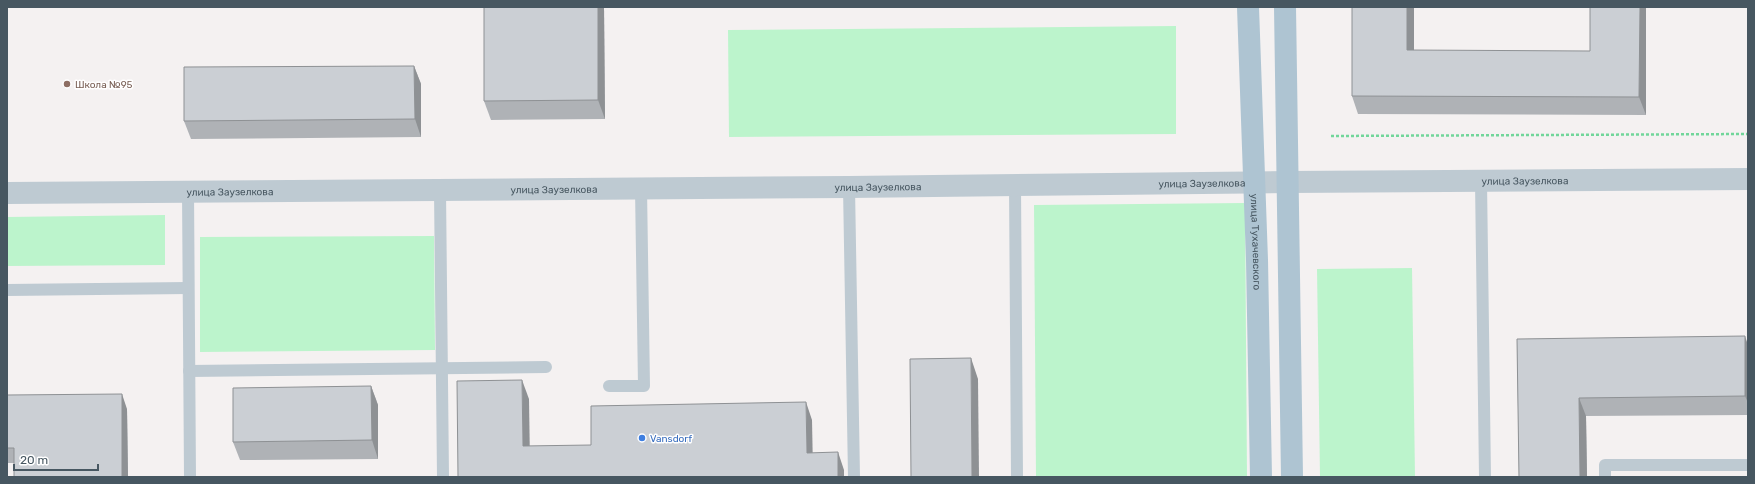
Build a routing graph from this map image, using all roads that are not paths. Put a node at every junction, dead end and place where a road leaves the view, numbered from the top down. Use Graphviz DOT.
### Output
graph roads {
  1 [pos="1248,7"];
  2 [pos="1285,7"];
  3 [pos="1748,179"];
  4 [pos="1481,181"];
  5 [pos="1253,182"];
  6 [pos="1288,182"];
  7 [pos="1015,185"];
  8 [pos="849,187"];
  9 [pos="641,188"];
  10 [pos="440,190"];
  11 [pos="188,191"];
  12 [pos="7,193"];
  13 [pos="188,288"];
  14 [pos="7,290"];
  15 [pos="546,367"];
  16 [pos="442,368"];
  17 [pos="189,371"];
  18 [pos="608,386"];
  19 [pos="1748,465"];
  20 [pos="190,477"];
  21 [pos="443,477"];
  22 [pos="854,477"];
  23 [pos="1017,477"];
  24 [pos="1261,477"];
  25 [pos="1292,477"];
  26 [pos="1485,477"];
  27 [pos="1605,477"];
  1 -- 5 [label="main road, улица Тухачевского"];
  2 -- 6 [label="main road"];
  3 -- 4 [label="street, улица Заузелкова"];
  4 -- 6 [label="street, улица Заузелкова"];
  4 -- 26 [label="lane"];
  5 -- 6 [label="street, улица Заузелкова"];
  5 -- 7 [label="street, улица Заузелкова"];
  5 -- 24 [label="main road, улица Тухачевского"];
  6 -- 25 [label="main road"];
  7 -- 8 [label="street, улица Заузелкова"];
  7 -- 23 [label="lane"];
  8 -- 9 [label="street, улица Заузелкова"];
  8 -- 22 [label="lane"];
  9 -- 10 [label="street, улица Заузелкова"];
  9 -- 18 [label="lane"];
  10 -- 11 [label="street, улица Заузелкова"];
  10 -- 16 [label="lane"];
  11 -- 12 [label="street, улица Заузелкова"];
  11 -- 13 [label="lane"];
  13 -- 14 [label="lane"];
  13 -- 17 [label="lane"];
  15 -- 16 [label="lane"];
  16 -- 17 [label="lane"];
  16 -- 21 [label="lane"];
  17 -- 20 [label="lane"];
  19 -- 27 [label="lane"];
}
